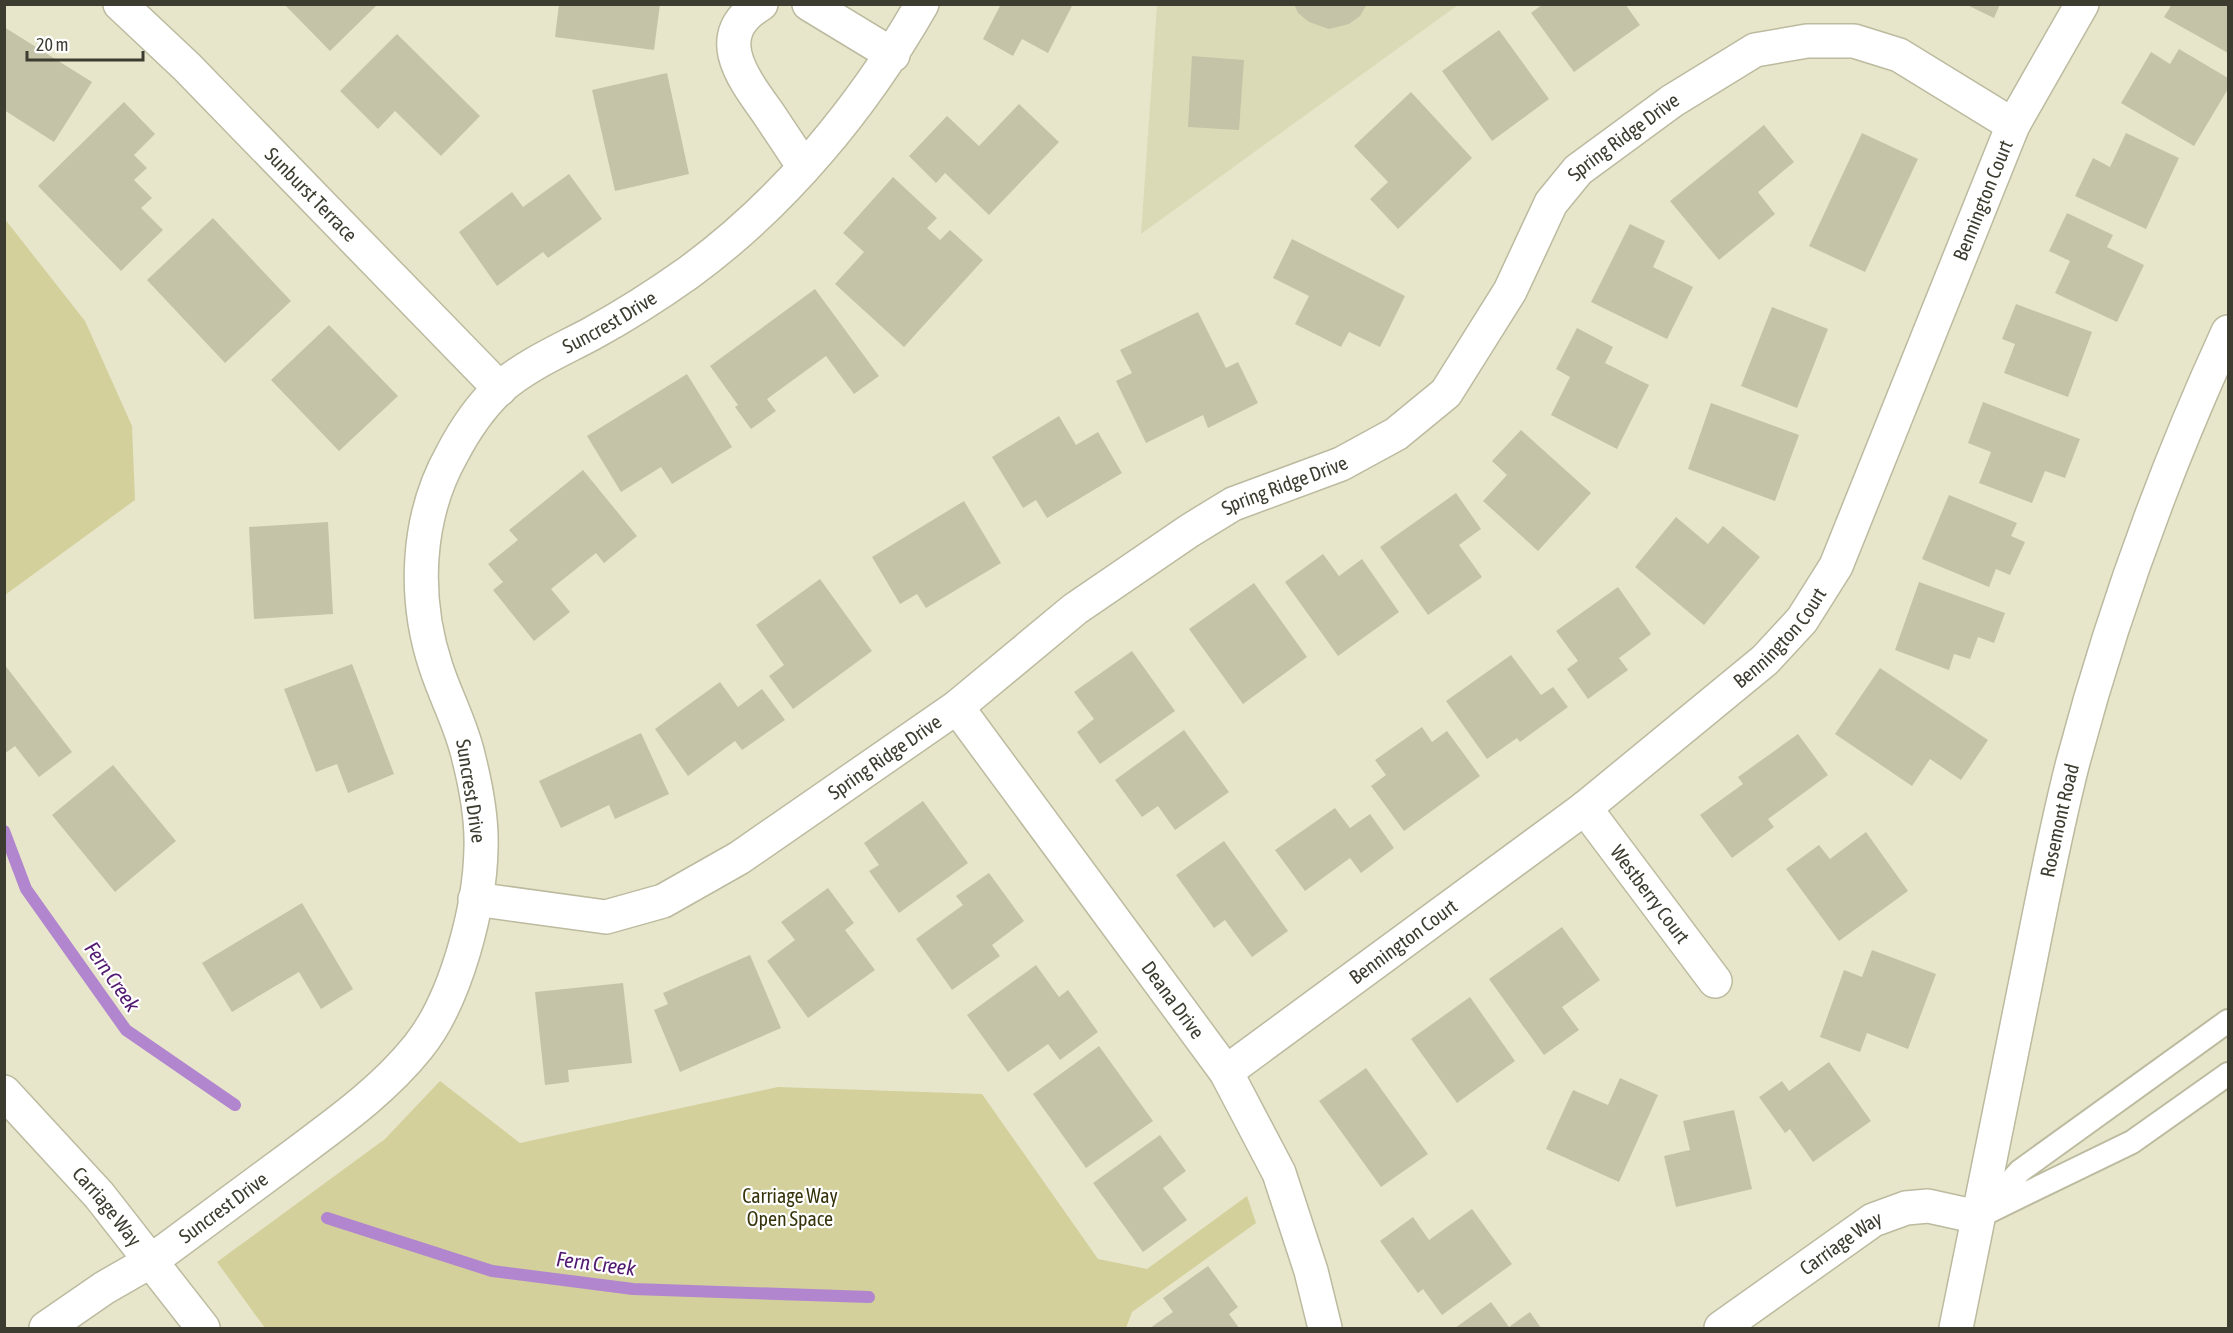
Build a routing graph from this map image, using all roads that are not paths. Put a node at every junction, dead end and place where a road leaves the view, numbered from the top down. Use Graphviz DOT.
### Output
graph roads {
  1 [pos="120,4"];
  2 [pos="761,4"];
  3 [pos="809,4"];
  4 [pos="922,4"];
  5 [pos="2082,4"];
  6 [pos="893,55"];
  7 [pos="2013,125"];
  8 [pos="804,167"];
  9 [pos="2229,332"];
  10 [pos="500,388"];
  11 [pos="957,707"];
  12 [pos="1585,808"];
  13 [pos="475,899"];
  14 [pos="1715,981"];
  15 [pos="2229,1021"];
  16 [pos="1226,1071"];
  17 [pos="2229,1074"];
  18 [pos="4,1092"];
  19 [pos="1978,1217"];
  20 [pos="151,1261"];
  21 [pos="46,1329"];
  22 [pos="203,1329"];
  23 [pos="1325,1329"];
  24 [pos="1721,1329"];
  25 [pos="1956,1329"];
  1 -- 10 [label="street, Sunburst Terrace"];
  2 -- 8 [label="street"];
  3 -- 6 [label="street"];
  4 -- 6 [label="street, Suncrest Drive"];
  5 -- 7 [label="street, Bennington Court"];
  6 -- 8 [label="street, Suncrest Drive"];
  7 -- 11 [label="street, Spring Ridge Drive"];
  7 -- 12 [label="street, Bennington Court"];
  8 -- 10 [label="street, Suncrest Drive"];
  9 -- 19 [label="street, Rosemont Road"];
  10 -- 13 [label="street, Suncrest Drive"];
  11 -- 13 [label="street, Spring Ridge Drive"];
  11 -- 16 [label="street, Deana Drive"];
  12 -- 14 [label="street, Westberry Court"];
  12 -- 16 [label="street, Bennington Court"];
  13 -- 20 [label="street, Suncrest Drive"];
  15 -- 19 [label="lane"];
  16 -- 23 [label="street, Deana Drive"];
  17 -- 19 [label="lane"];
  18 -- 20 [label="street, Carriage Way"];
  19 -- 24 [label="street, Carriage Way"];
  19 -- 25 [label="street, Rosemont Road"];
  20 -- 21 [label="street, Suncrest Drive"];
  20 -- 22 [label="street, Carriage Way"];
}
